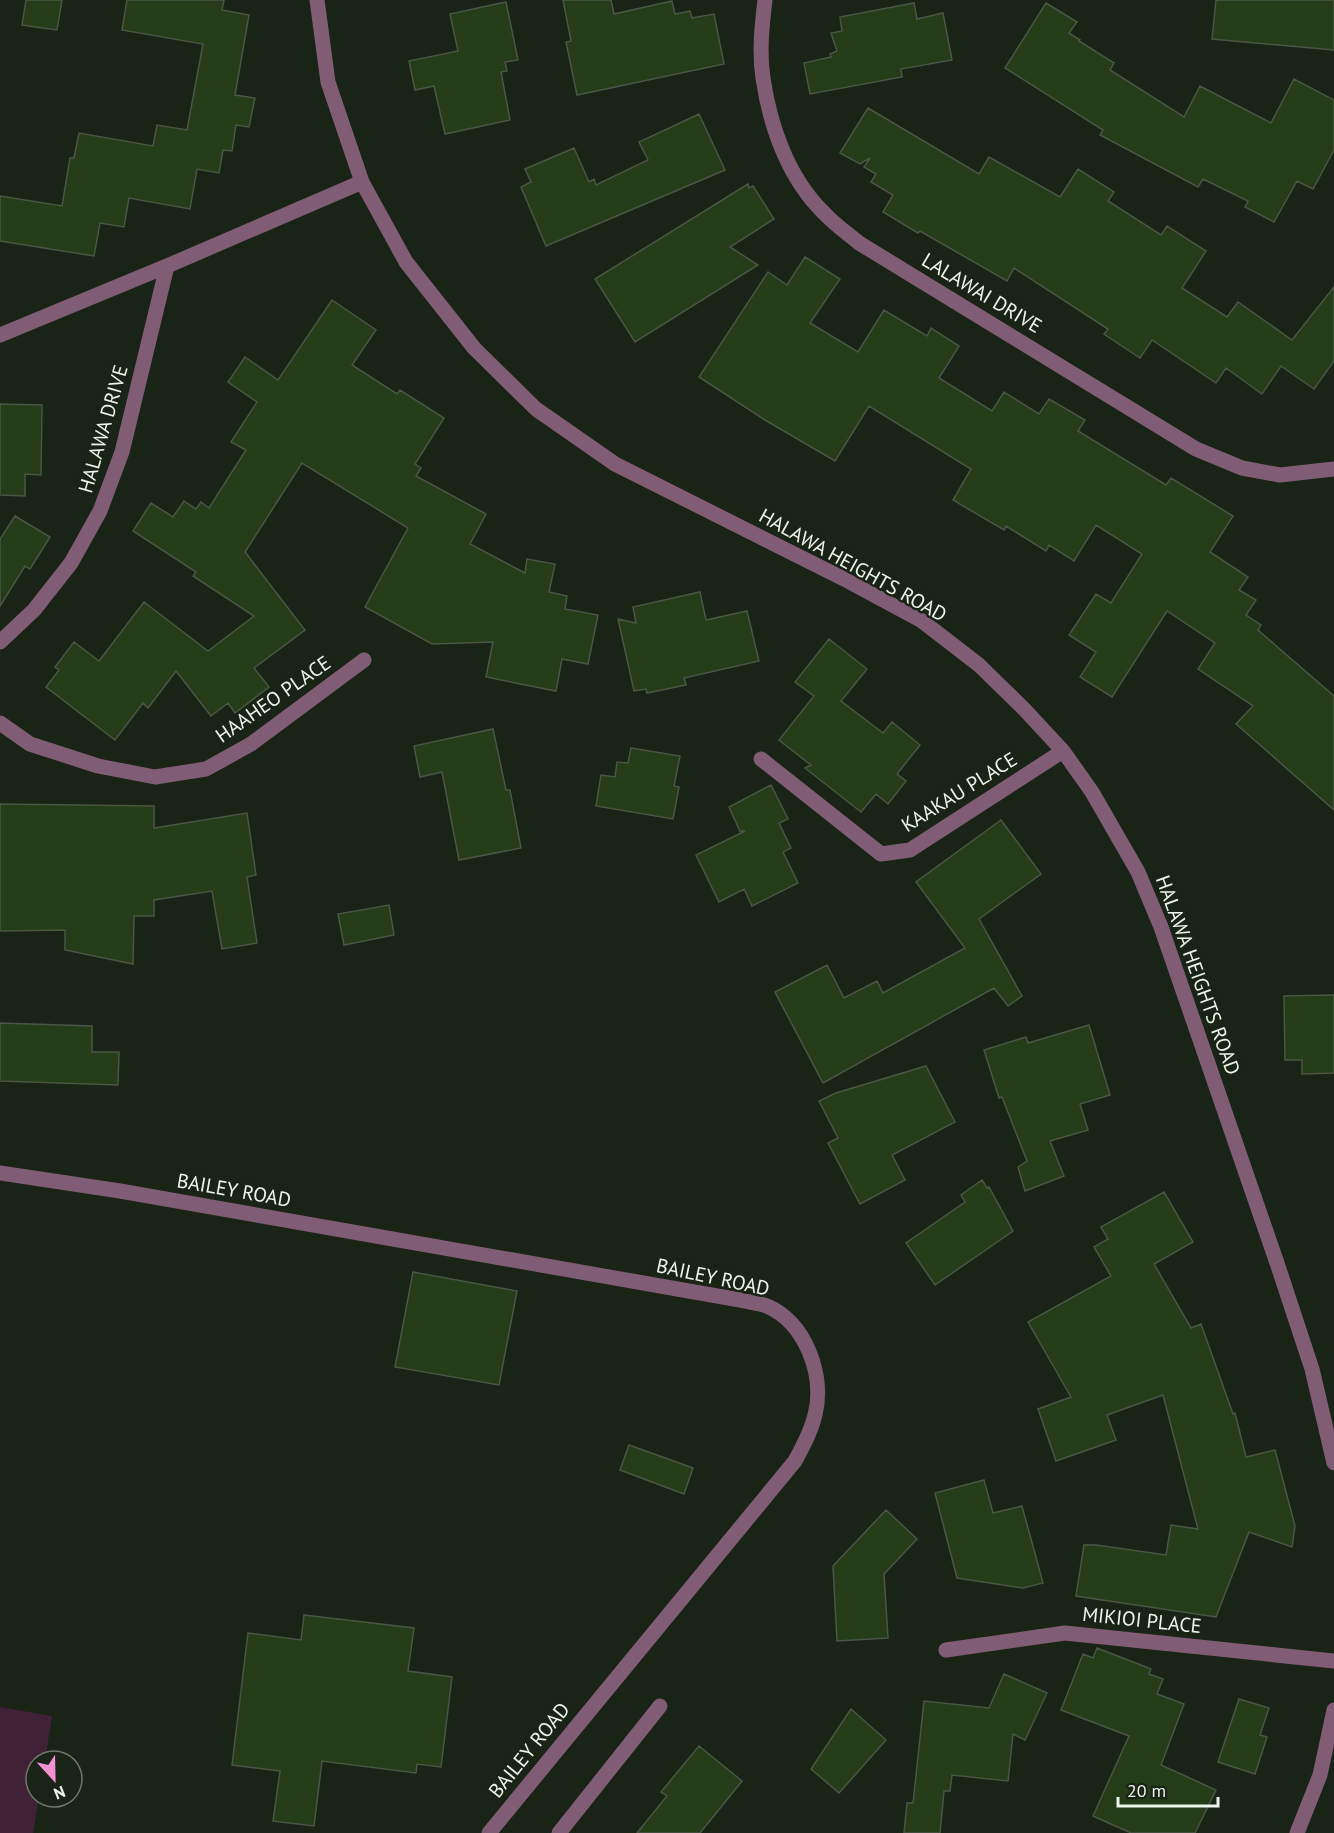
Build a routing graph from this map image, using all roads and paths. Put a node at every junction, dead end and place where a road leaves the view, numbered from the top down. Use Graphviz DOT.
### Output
graph roads {
  1 [pos="317,0"];
  2 [pos="765,0"];
  3 [pos="362,182"];
  4 [pos="167,266"];
  5 [pos="0,335"];
  6 [pos="1334,469"];
  7 [pos="0,642"];
  8 [pos="364,660"];
  9 [pos="0,723"];
  10 [pos="1063,751"];
  11 [pos="761,759"];
  12 [pos="0,1173"];
  13 [pos="1334,1464"];
  14 [pos="946,1650"];
  15 [pos="1334,1661"];
  16 [pos="660,1706"];
  17 [pos="1334,1710"];
  18 [pos="489,1833"];
  19 [pos="559,1833"];
  20 [pos="1297,1833"];
  1 -- 3 [label="street, HALAWA HEIGHTS ROAD"];
  2 -- 6 [label="street, LALAWAI DRIVE"];
  3 -- 4 [label="street"];
  3 -- 10 [label="street, HALAWA HEIGHTS ROAD"];
  4 -- 5 [label="street"];
  4 -- 7 [label="street, HALAWA DRIVE"];
  8 -- 9 [label="street, HAAHEO PLACE"];
  10 -- 11 [label="street, KAAKAU PLACE"];
  10 -- 13 [label="street, HALAWA HEIGHTS ROAD"];
  12 -- 18 [label="street, BAILEY ROAD"];
  14 -- 15 [label="street, MIKIOI PLACE"];
  16 -- 19 [label="street"];
  17 -- 20 [label="street"];
}
